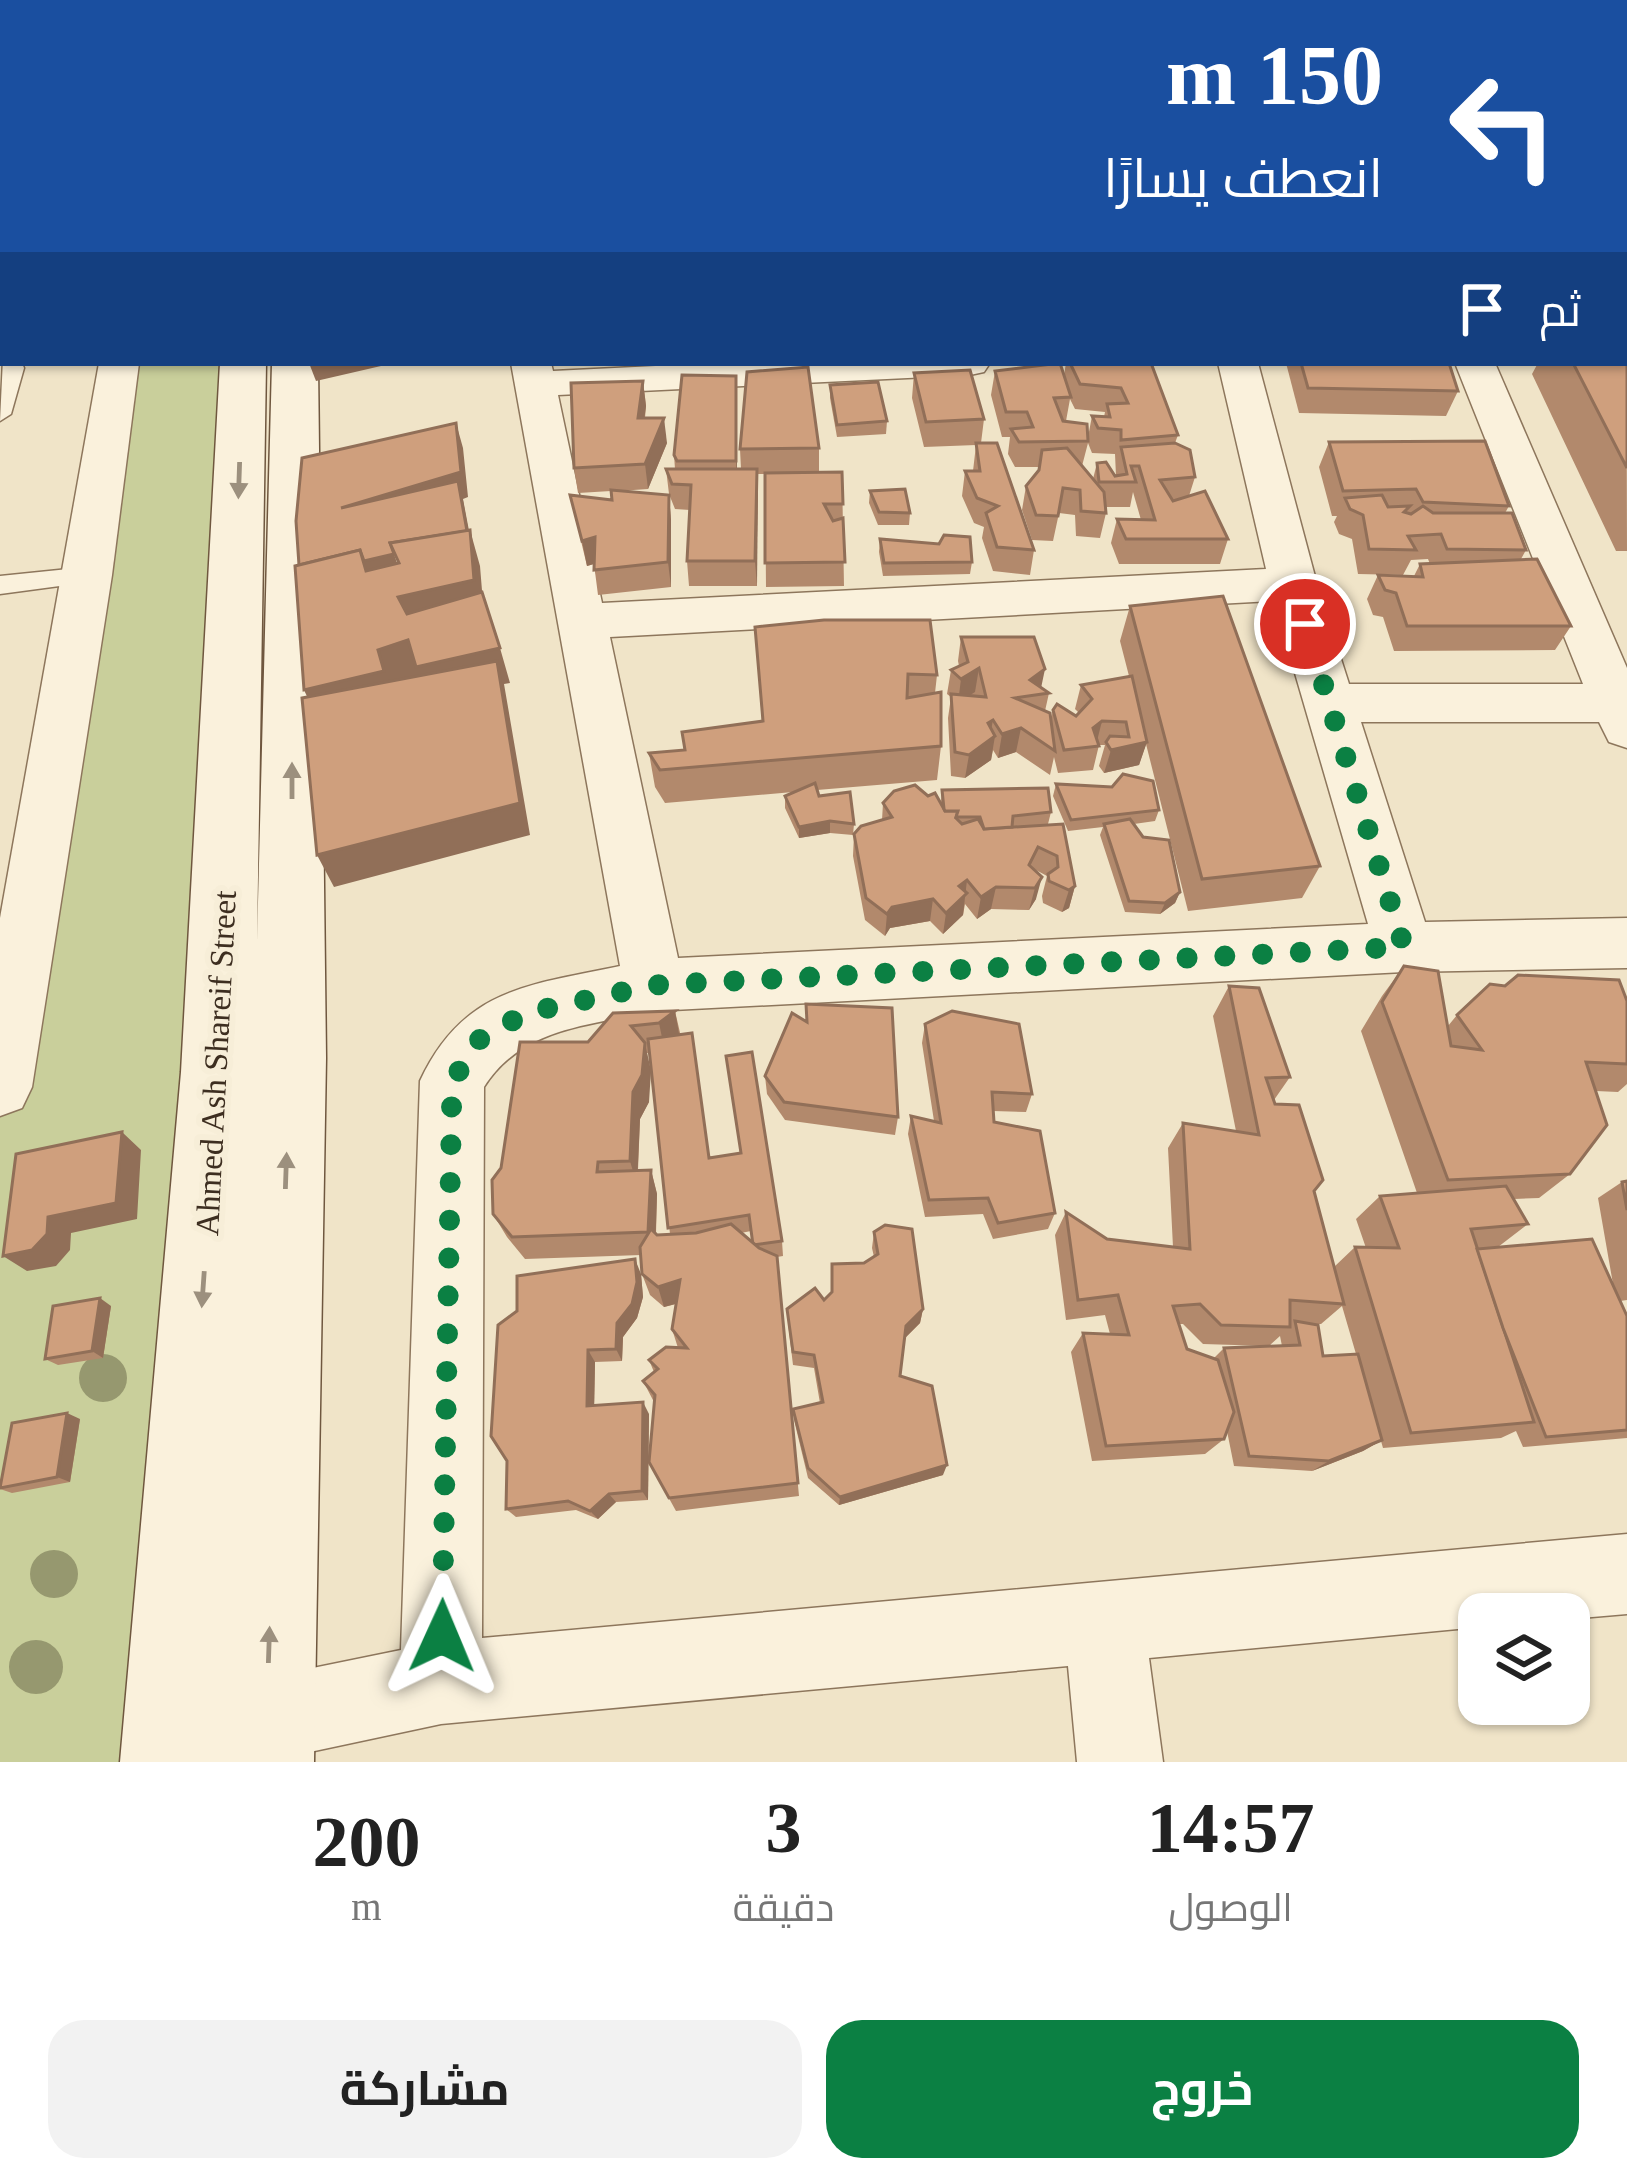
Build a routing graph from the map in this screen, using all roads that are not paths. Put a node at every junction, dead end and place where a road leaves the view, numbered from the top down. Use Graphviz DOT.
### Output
graph roads {
  1 [pos="13,366"];
  2 [pos="118,366"];
  3 [pos="243,366"];
  4 [pos="295,366"];
  5 [pos="851,366"];
  6 [pos="1239,366"];
  7 [pos="1476,366"];
  8 [pos="534,374"];
  9 [pos="0,414"];
  10 [pos="88,574"];
  11 [pos="1293,584"];
  12 [pos="0,585"];
  13 [pos="581,621"];
  14 [pos="1328,703"];
  15 [pos="1624,711"];
  16 [pos="1627,943"];
  17 [pos="1404,947"];
  18 [pos="654,985"];
  19 [pos="0,1087"];
  20 [pos="1627,1574"];
  21 [pos="1103,1619"];
  22 [pos="441,1683"];
  23 [pos="266,1741"];
  24 [pos="170,1750"];
  25 [pos="1120,1762"];
  1 -- 9 [label="lane"];
  2 -- 10 [label="street"];
  3 -- 24 [label="street, Ahmed Ash Shareif Street, one-way"];
  23 -- 4 [label="street, Ahmed Ash Shareif Street, one-way"];
  5 -- 8 [label="street"];
  6 -- 11 [label="street"];
  7 -- 15 [label="street"];
  8 -- 13 [label="street"];
  10 -- 12 [label="lane"];
  10 -- 19 [label="street"];
  11 -- 13 [label="street"];
  11 -- 14 [label="street"];
  13 -- 18 [label="street"];
  14 -- 15 [label="street"];
  14 -- 17 [label="street"];
  16 -- 17 [label="street"];
  17 -- 18 [label="street"];
  18 -- 22 [label="street"];
  20 -- 21 [label="street"];
  21 -- 22 [label="street"];
  21 -- 25 [label="street"];
  22 -- 23 [label="street"];
  23 -- 24 [label="street"];
}
